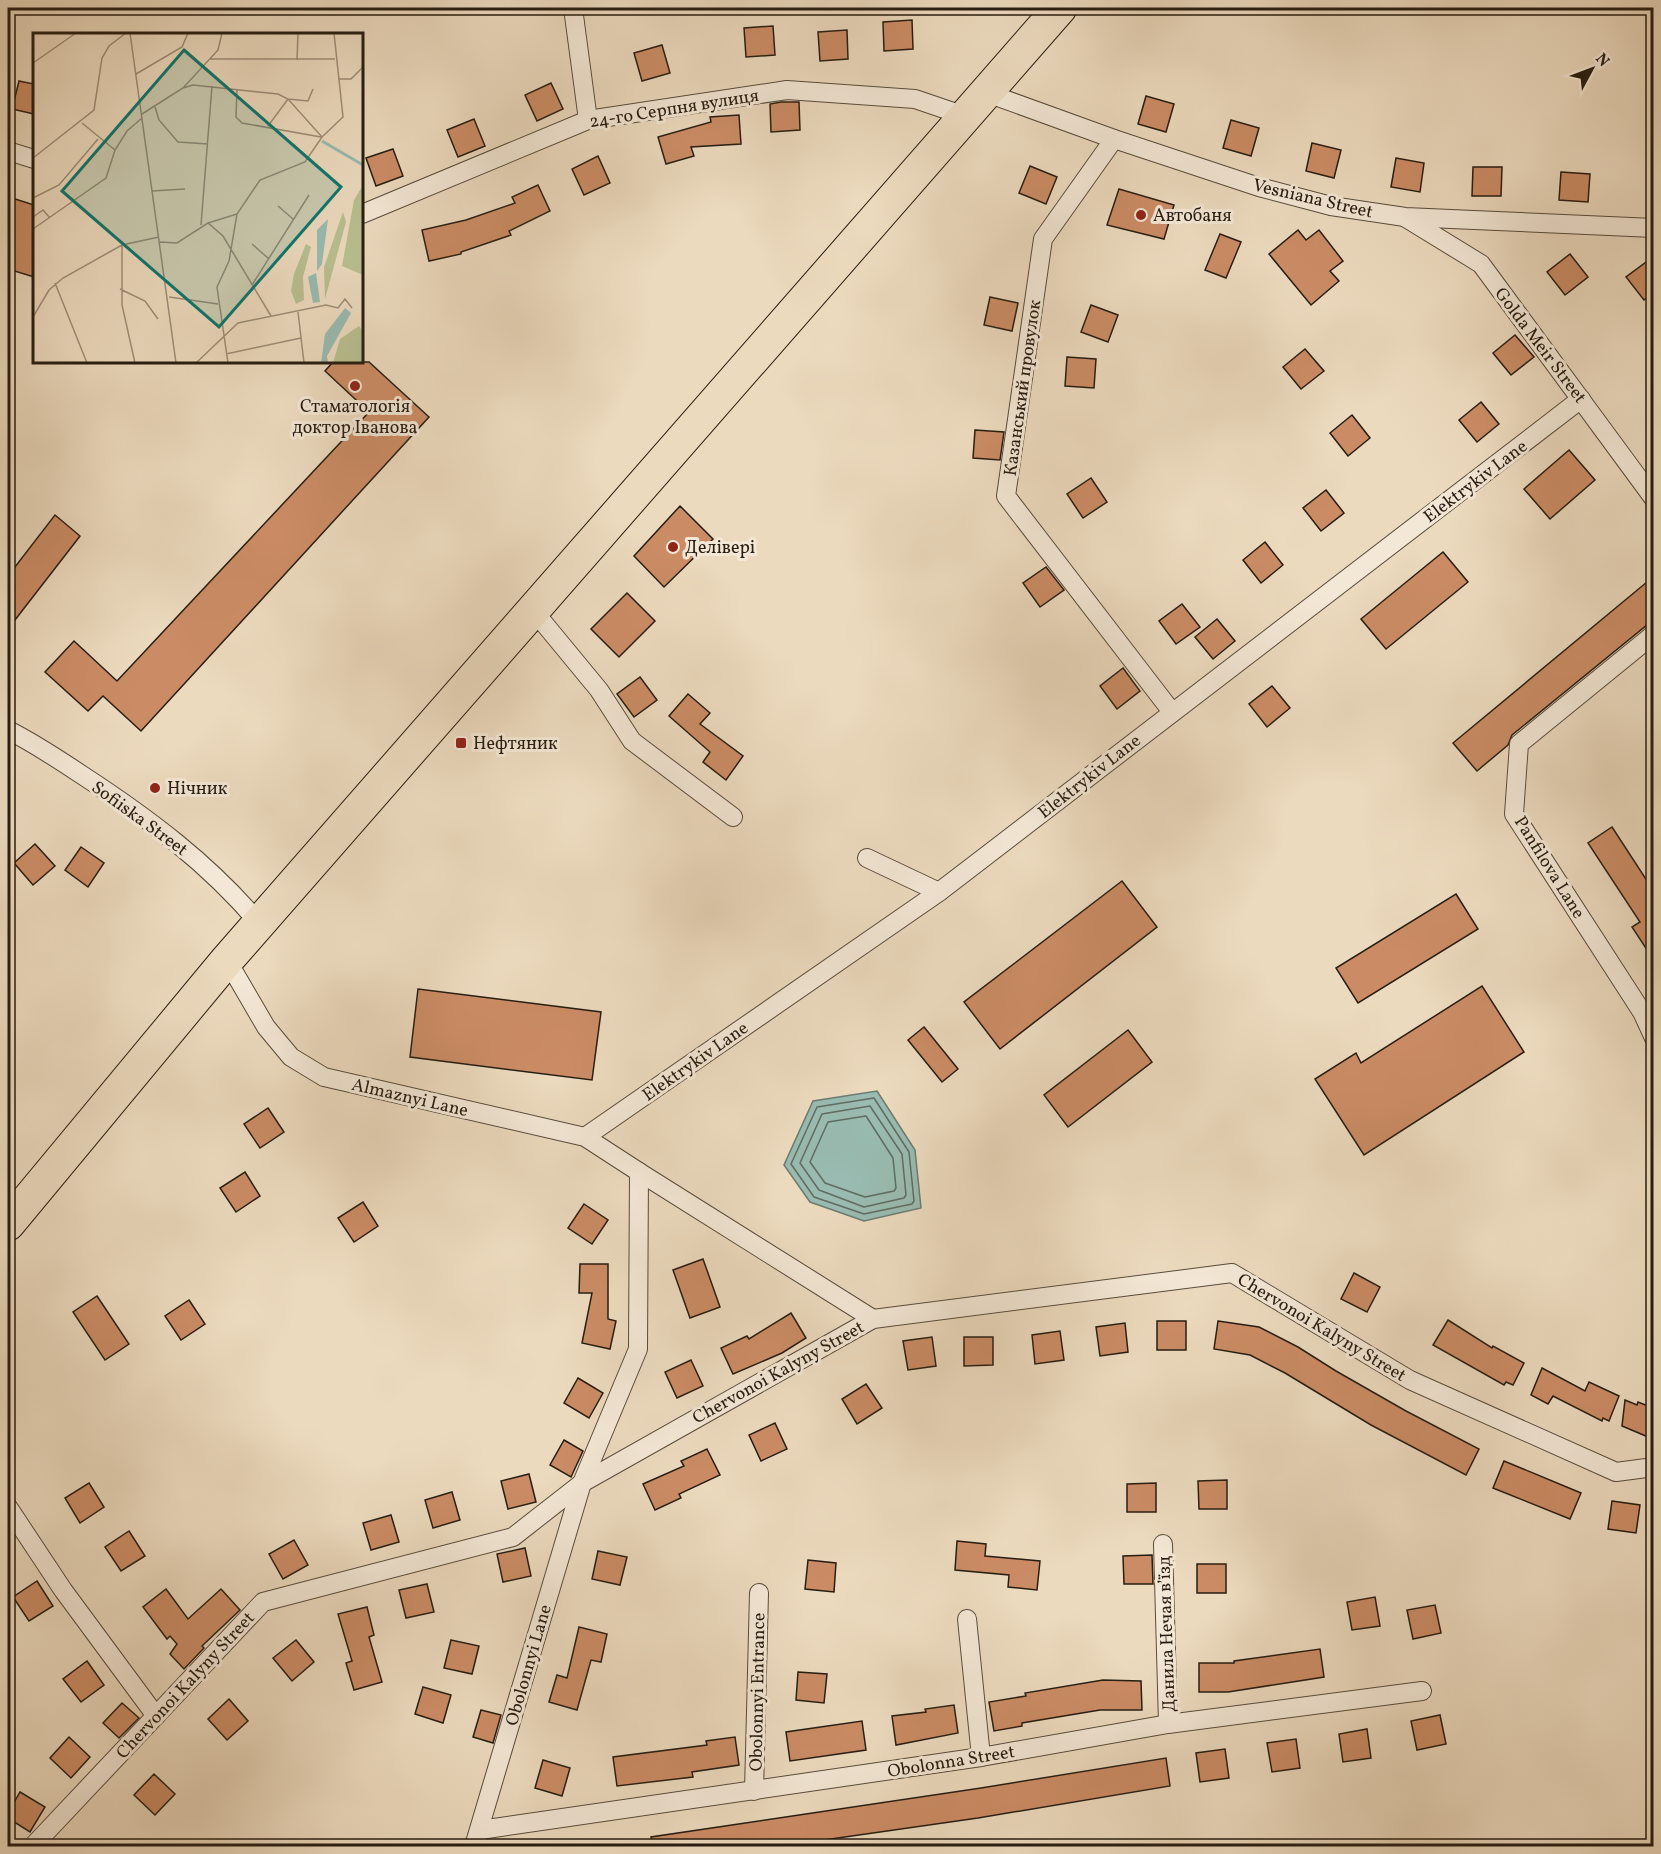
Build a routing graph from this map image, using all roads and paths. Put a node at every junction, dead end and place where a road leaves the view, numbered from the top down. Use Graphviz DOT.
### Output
graph roads {
  1 [pos="573,8"];
  2 [pos="1060,8"];
  3 [pos="987,93"];
  4 [pos="965,116"];
  5 [pos="588,120"];
  6 [pos="1114,139"];
  7 [pos="8,151"];
  8 [pos="33,159"];
  9 [pos="363,214"];
  10 [pos="1405,218"];
  11 [pos="1653,228"];
  12 [pos="1581,399"];
  13 [pos="1653,499"];
  14 [pos="533,610"];
  15 [pos="1653,634"];
  16 [pos="1172,712"];
  17 [pos="8,730"];
  18 [pos="733,817"];
  19 [pos="867,858"];
  20 [pos="939,892"];
  21 [pos="259,923"];
  22 [pos="227,960"];
  23 [pos="1648,1011"];
  24 [pos="1653,1038"];
  25 [pos="585,1137"];
  26 [pos="639,1172"];
  27 [pos="8,1224"];
  28 [pos="873,1319"];
  29 [pos="1653,1467"];
  30 [pos="582,1483"];
  31 [pos="8,1507"];
  32 [pos="1163,1544"];
  33 [pos="759,1593"];
  34 [pos="967,1618"];
  35 [pos="1422,1691"];
  36 [pos="156,1716"];
  37 [pos="1168,1724"];
  38 [pos="981,1757"];
  39 [pos="754,1791"];
  40 [pos="477,1838"];
  41 [pos="33,1846"];
  1 -- 5 [label="street"];
  2 -- 3 [label="highway"];
  3 -- 4 [label="highway"];
  3 -- 6 [label="street, Vesniana Street"];
  4 -- 5 [label="street, 24-го Серпня вулиця"];
  4 -- 14 [label="highway"];
  5 -- 9 [label="street, 24-го Серпня вулиця"];
  6 -- 10 [label="street, Vesniana Street"];
  6 -- 16 [label="street, Казанський провулок"];
  7 -- 8 [label="street"];
  10 -- 11 [label="street, Vesniana Street"];
  10 -- 12 [label="street, Golda Meir Street"];
  12 -- 13 [label="street, Golda Meir Street"];
  12 -- 16 [label="street, Elektrykiv Lane"];
  14 -- 18 [label="street"];
  14 -- 21 [label="highway"];
  15 -- 23 [label="street, Panfilova Lane"];
  16 -- 20 [label="street, Elektrykiv Lane"];
  17 -- 21 [label="street, Sofiiska Street"];
  19 -- 20 [label="street"];
  20 -- 25 [label="street, Elektrykiv Lane"];
  21 -- 22 [label="highway"];
  22 -- 25 [label="street, Almaznyi Lane"];
  22 -- 27 [label="highway"];
  23 -- 24 [label="street, Panfilova Lane"];
  25 -- 26 [label="street, Almaznyi Lane"];
  26 -- 28 [label="street, Almaznyi Lane"];
  26 -- 30 [label="street"];
  28 -- 29 [label="street, Chervonoi Kalyny Street"];
  28 -- 30 [label="street, Chervonoi Kalyny Street"];
  30 -- 36 [label="street, Chervonoi Kalyny Street"];
  30 -- 40 [label="street, Obolonnyi Lane"];
  31 -- 36 [label="street"];
  32 -- 37 [label="street, Данила Нечая в’їзд"];
  33 -- 39 [label="street, Obolonnyi Entrance"];
  34 -- 38 [label="street"];
  35 -- 37 [label="street, Obolonna Street"];
  36 -- 41 [label="street, Chervonoi Kalyny Street"];
  37 -- 38 [label="street, Obolonna Street"];
  38 -- 39 [label="street, Obolonna Street"];
  39 -- 40 [label="street, Obolonna Street"];
}
